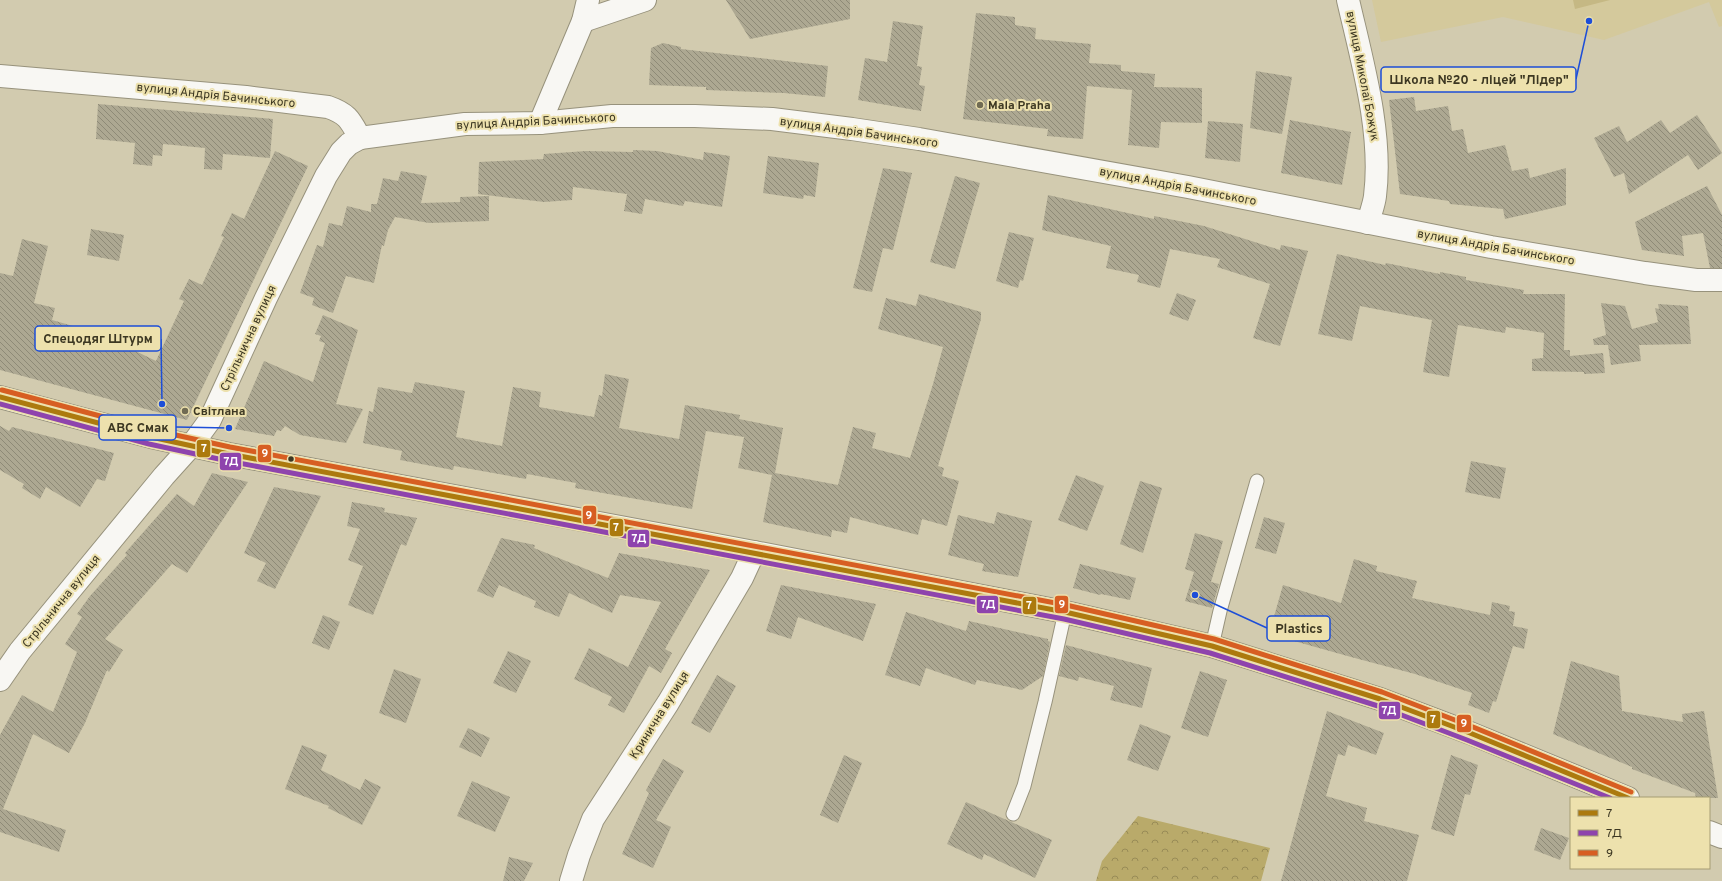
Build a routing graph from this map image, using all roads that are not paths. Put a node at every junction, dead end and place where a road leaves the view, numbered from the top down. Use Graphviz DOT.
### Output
graph roads {
  1 [pos="588,0"];
  2 [pos="645,0"];
  3 [pos="1348,0"];
  4 [pos="583,21"];
  5 [pos="0,76"];
  6 [pos="540,123"];
  7 [pos="360,138"];
  8 [pos="1368,223"];
  9 [pos="1722,280"];
  10 [pos="0,397"];
  11 [pos="190,446"];
  12 [pos="1257,481"];
  13 [pos="754,552"];
  14 [pos="1065,612"];
  15 [pos="1212,646"];
  16 [pos="0,680"];
  17 [pos="1626,797"];
  18 [pos="1013,814"];
  19 [pos="1710,832"];
  20 [pos="1722,837"];
  21 [pos="571,881"];
  1 -- 4 [label="street"];
  2 -- 4 [label="street"];
  3 -- 8 [label="street, вулиця Миколаї Божук"];
  4 -- 6 [label="street"];
  5 -- 7 [label="street, вулиця Андрія Бачинського"];
  6 -- 7 [label="street, вулиця Андрія Бачинського"];
  6 -- 8 [label="street, вулиця Андрія Бачинського"];
  7 -- 11 [label="street, Стрільнична вулиця"];
  8 -- 9 [label="street, вулиця Андрія Бачинського"];
  10 -- 11 [label="street"];
  11 -- 13 [label="street"];
  11 -- 16 [label="street, Стрільнична вулиця"];
  12 -- 15 [label="lane"];
  13 -- 14 [label="street"];
  13 -- 21 [label="street, Кринична вулиця"];
  14 -- 15 [label="street"];
  14 -- 18 [label="lane"];
  15 -- 17 [label="street"];
  19 -- 20 [label="street"];
}
